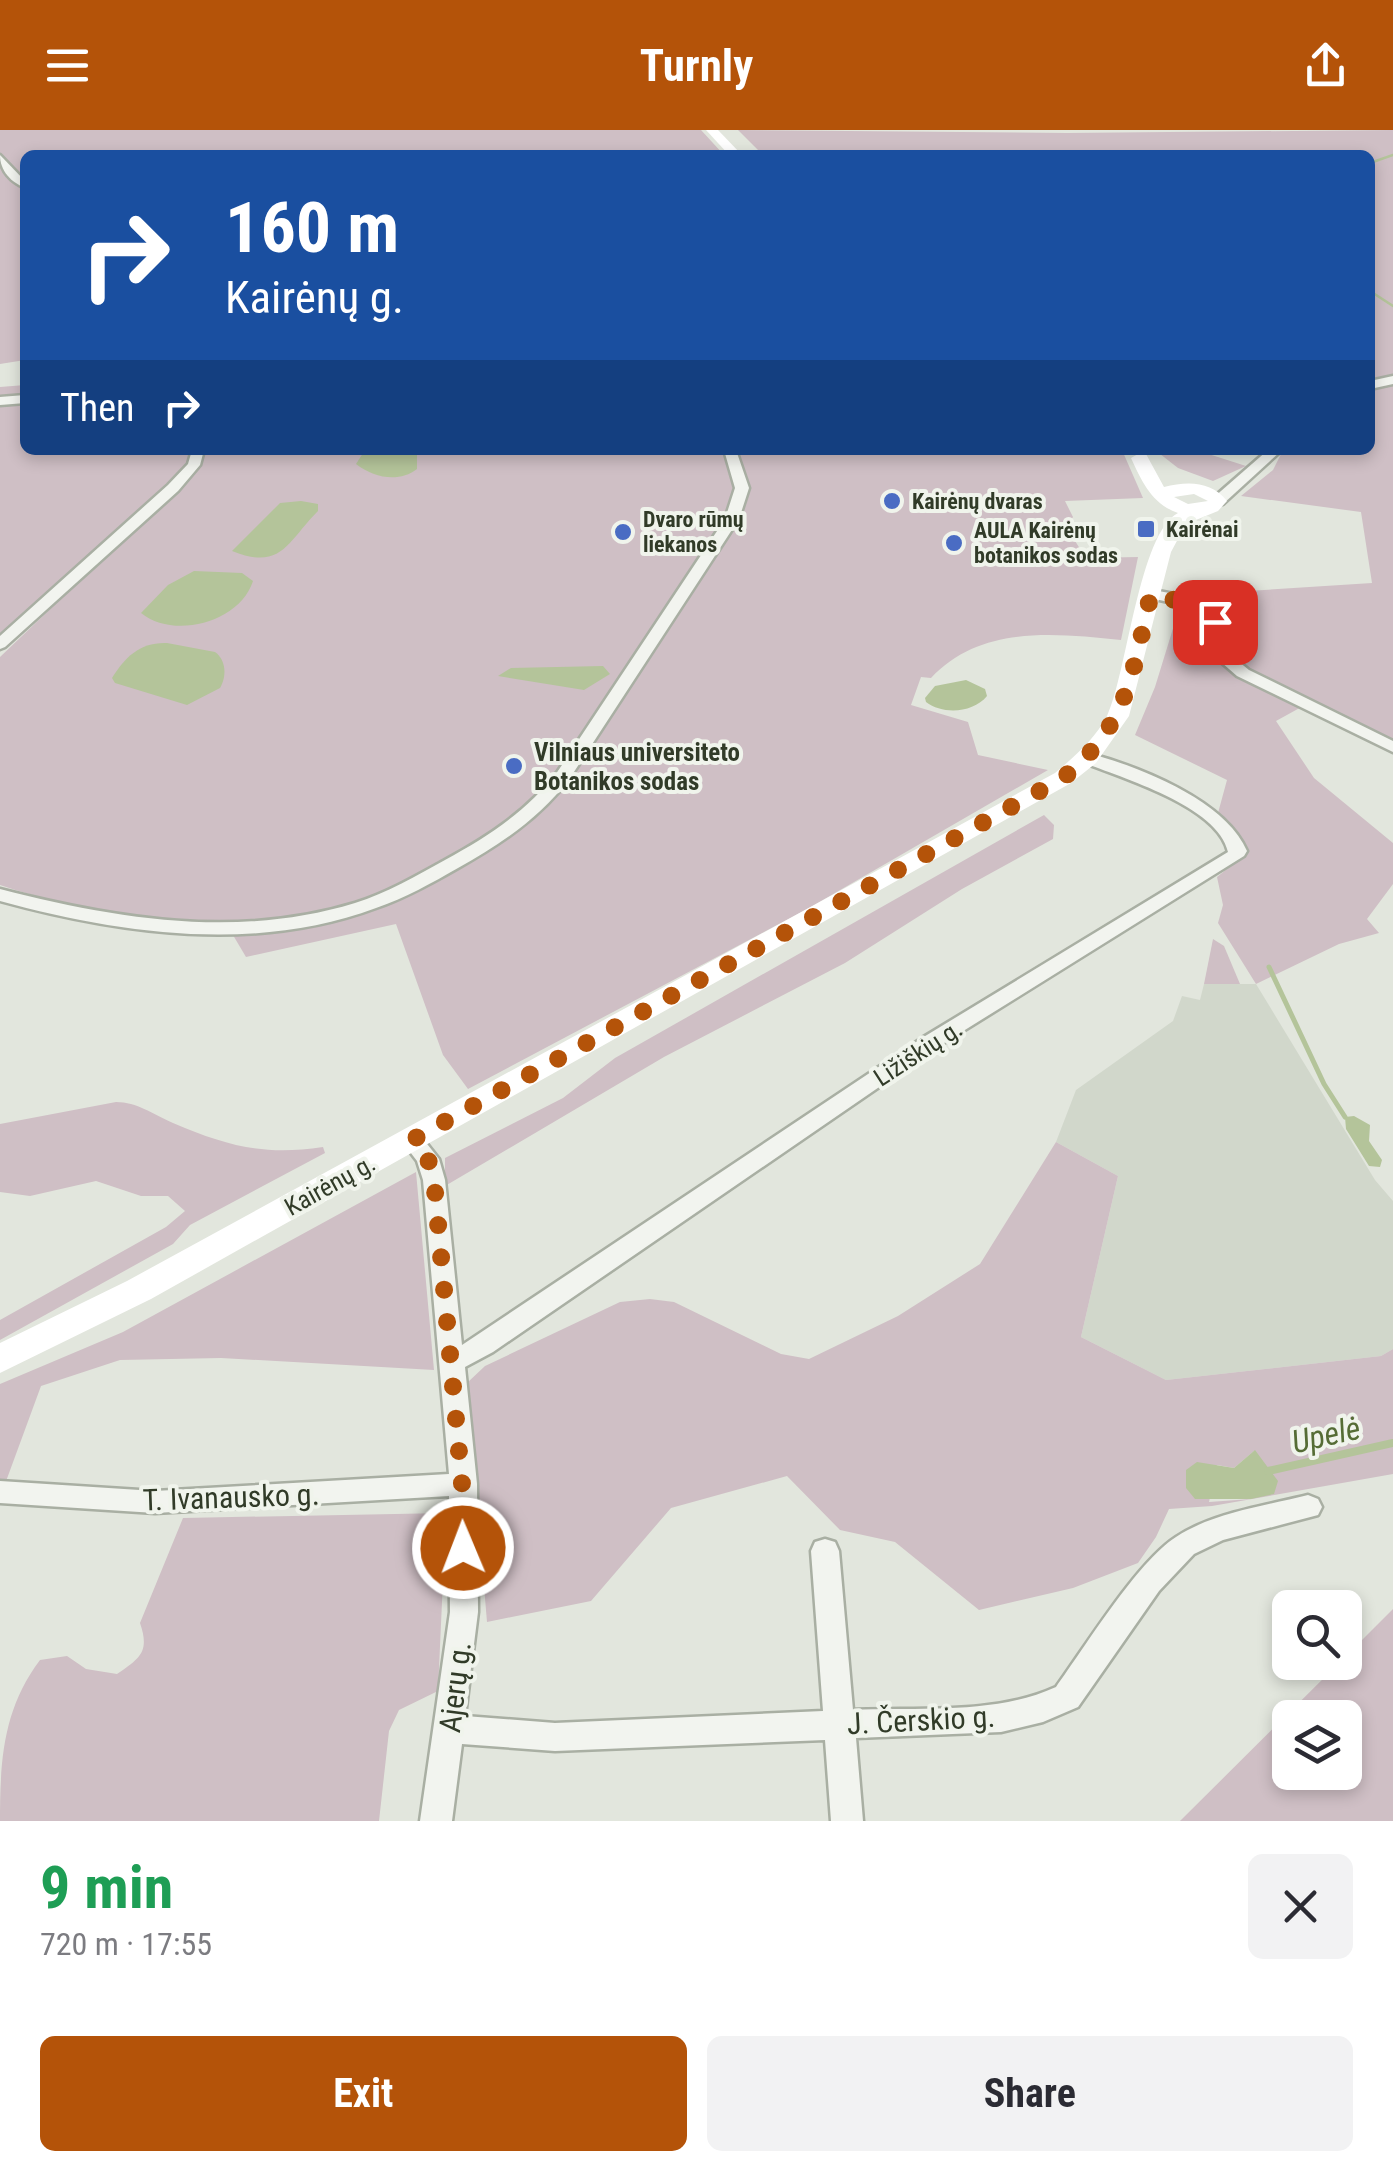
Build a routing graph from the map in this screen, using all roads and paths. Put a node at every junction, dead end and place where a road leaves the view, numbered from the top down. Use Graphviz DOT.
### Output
graph roads {
  1 [pos="712,130"];
  2 [pos="731,150"];
  3 [pos="0,158"];
  4 [pos="20,182"];
  5 [pos="197,455"];
  6 [pos="732,455"];
  7 [pos="1137,455"];
  8 [pos="1137,455"];
  9 [pos="1269,455"];
  10 [pos="1247,472"];
  11 [pos="1193,489"];
  12 [pos="1164,499"];
  13 [pos="1218,501"];
  14 [pos="1198,510"];
  15 [pos="1161,552"];
  16 [pos="1151,594"];
  17 [pos="0,644"];
  18 [pos="1393,748"];
  19 [pos="1088,758"];
  20 [pos="0,894"];
  21 [pos="412,1140"];
  22 [pos="0,1359"];
  23 [pos="450,1363"];
  24 [pos="462,1484"];
  25 [pos="0,1492"];
  26 [pos="1308,1508"];
  27 [pos="825,1551"];
  28 [pos="837,1724"];
  29 [pos="450,1729"];
  30 [pos="436,1821"];
  31 [pos="847,1821"];
  1 -- 2 [label="main road"];
  3 -- 4 [label="street"];
  5 -- 17 [label="street"];
  6 -- 20 [label="street"];
  7 -- 11 [label="main road"];
  8 -- 12 [label="main road"];
  9 -- 10 [label="street"];
  10 -- 11 [label="street"];
  10 -- 13 [label="street"];
  11 -- 12 [label="main road"];
  11 -- 13 [label="main road"];
  12 -- 14 [label="main road"];
  12 -- 15 [label="main road, Kairėnų g."];
  13 -- 14 [label="main road"];
  14 -- 15 [label="main road, Kairėnų g."];
  15 -- 16 [label="main road, Kairėnų g."];
  16 -- 18 [label="street"];
  16 -- 19 [label="main road, Kairėnų g."];
  19 -- 21 [label="main road, Kairėnų g."];
  19 -- 23 [label="street, Ližiškių g."];
  21 -- 22 [label="main road, Kairėnų g."];
  21 -- 23 [label="street, Ajerų g."];
  23 -- 24 [label="street, Ajerų g."];
  24 -- 25 [label="street, T. Ivanausko g."];
  24 -- 29 [label="street, Ajerų g."];
  26 -- 28 [label="street, J. Čerskio g."];
  27 -- 28 [label="street"];
  28 -- 29 [label="street, J. Čerskio g."];
  28 -- 31 [label="street"];
  29 -- 30 [label="street, Ajerų g."];
}
